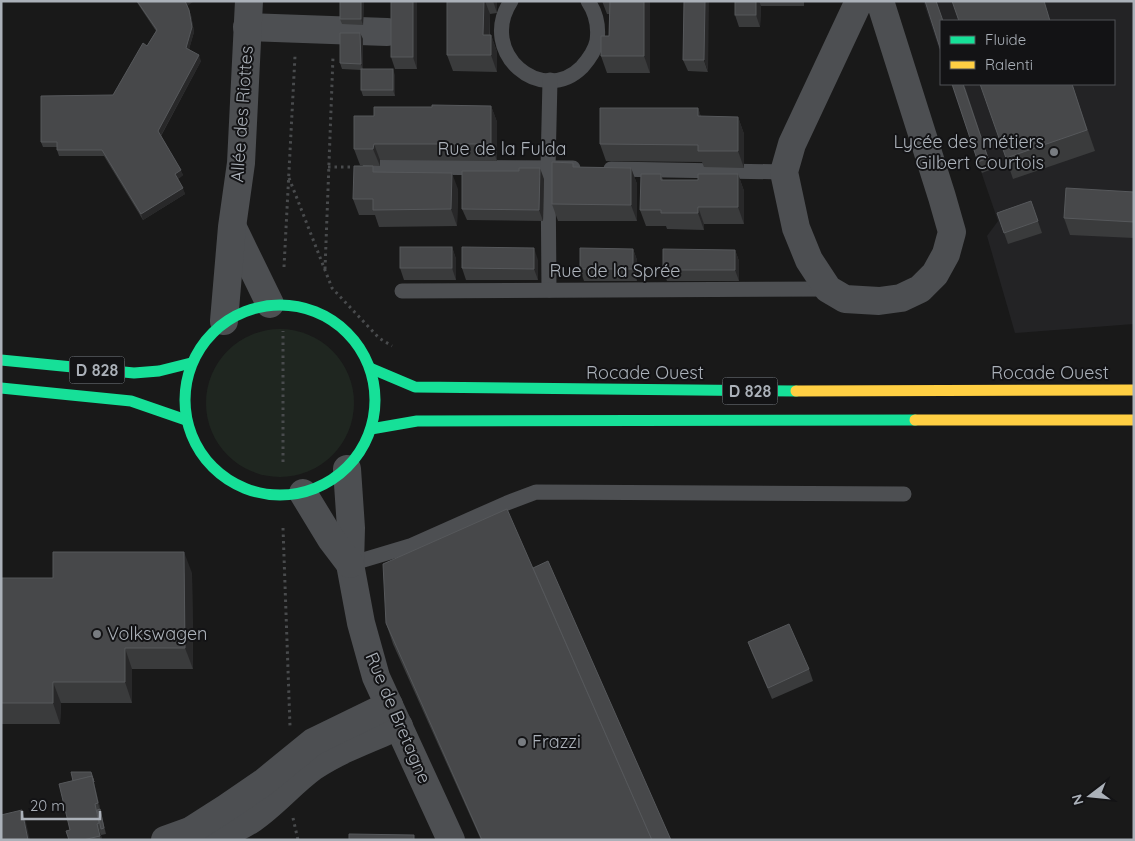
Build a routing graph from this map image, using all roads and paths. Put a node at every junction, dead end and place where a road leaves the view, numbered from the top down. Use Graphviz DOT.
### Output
graph roads {
  1 [pos="511,1"];
  2 [pos="588,1"];
  3 [pos="859,1"];
  4 [pos="880,1"];
  5 [pos="248,14"];
  6 [pos="334,30"];
  7 [pos="387,32"];
  8 [pos="295,49"];
  9 [pos="550,80"];
  10 [pos="370,168"];
  11 [pos="548,168"];
  12 [pos="784,172"];
  13 [pos="288,176"];
  14 [pos="232,227"];
  15 [pos="284,267"];
  16 [pos="325,269"];
  17 [pos="828,289"];
  18 [pos="549,290"];
  19 [pos="402,291"];
  20 [pos="270,304"];
  21 [pos="224,321"];
  22 [pos="283,331"];
  23 [pos="394,347"];
  24 [pos="1,360"];
  25 [pos="191,363"];
  26 [pos="370,368"];
  27 [pos="1,388"];
  28 [pos="1134,390"];
  29 [pos="186,420"];
  30 [pos="1134,420"];
  31 [pos="371,429"];
  32 [pos="283,462"];
  33 [pos="347,469"];
  34 [pos="303,493"];
  35 [pos="904,494"];
  36 [pos="283,528"];
  37 [pos="350,564"];
  38 [pos="394,716"];
  39 [pos="290,760"];
  40 [pos="190,831"];
  41 [pos="165,840"];
  42 [pos="451,840"];
  1 -- 9 [label="lane"];
  2 -- 9 [label="lane"];
  3 -- 12 [label="street"];
  4 -- 17 [label="street"];
  5 -- 6 [label="street"];
  5 -- 14 [label="street, Allée des Riottes"];
  6 -- 7 [label="street"];
  6 -- 16 [label="path"];
  8 -- 13 [label="path"];
  9 -- 11 [label="lane"];
  10 -- 11 [label="lane, Rue de la Fulda"];
  11 -- 12 [label="lane, Rue de la Fulda"];
  11 -- 18 [label="lane"];
  12 -- 17 [label="street"];
  13 -- 15 [label="path"];
  13 -- 23 [label="path"];
  14 -- 20 [label="street"];
  14 -- 21 [label="street, Allée des Riottes"];
  17 -- 18 [label="lane, Rue de la Sprée"];
  18 -- 19 [label="lane, Rue de la Sprée"];
  20 -- 21 [label="main road"];
  20 -- 26 [label="main road"];
  21 -- 25 [label="main road"];
  22 -- 32 [label="path"];
  24 -- 25 [label="main road, D 828"];
  25 -- 29 [label="main road"];
  26 -- 28 [label="main road, Rocade Ouest / D 828"];
  26 -- 31 [label="main road"];
  27 -- 29 [label="main road, D 828"];
  29 -- 34 [label="main road"];
  30 -- 31 [label="main road, D 828"];
  31 -- 33 [label="main road"];
  33 -- 34 [label="main road"];
  33 -- 37 [label="street, Rue de Bretagne"];
  34 -- 37 [label="street, Rue de Bretagne"];
  35 -- 37 [label="lane"];
  36 -- 39 [label="path"];
  37 -- 38 [label="street, Rue de Bretagne"];
  38 -- 39 [label="street"];
  38 -- 40 [label="street"];
  38 -- 42 [label="street, Rue de Bretagne"];
  39 -- 40 [label="street"];
  40 -- 41 [label="street"];
}
